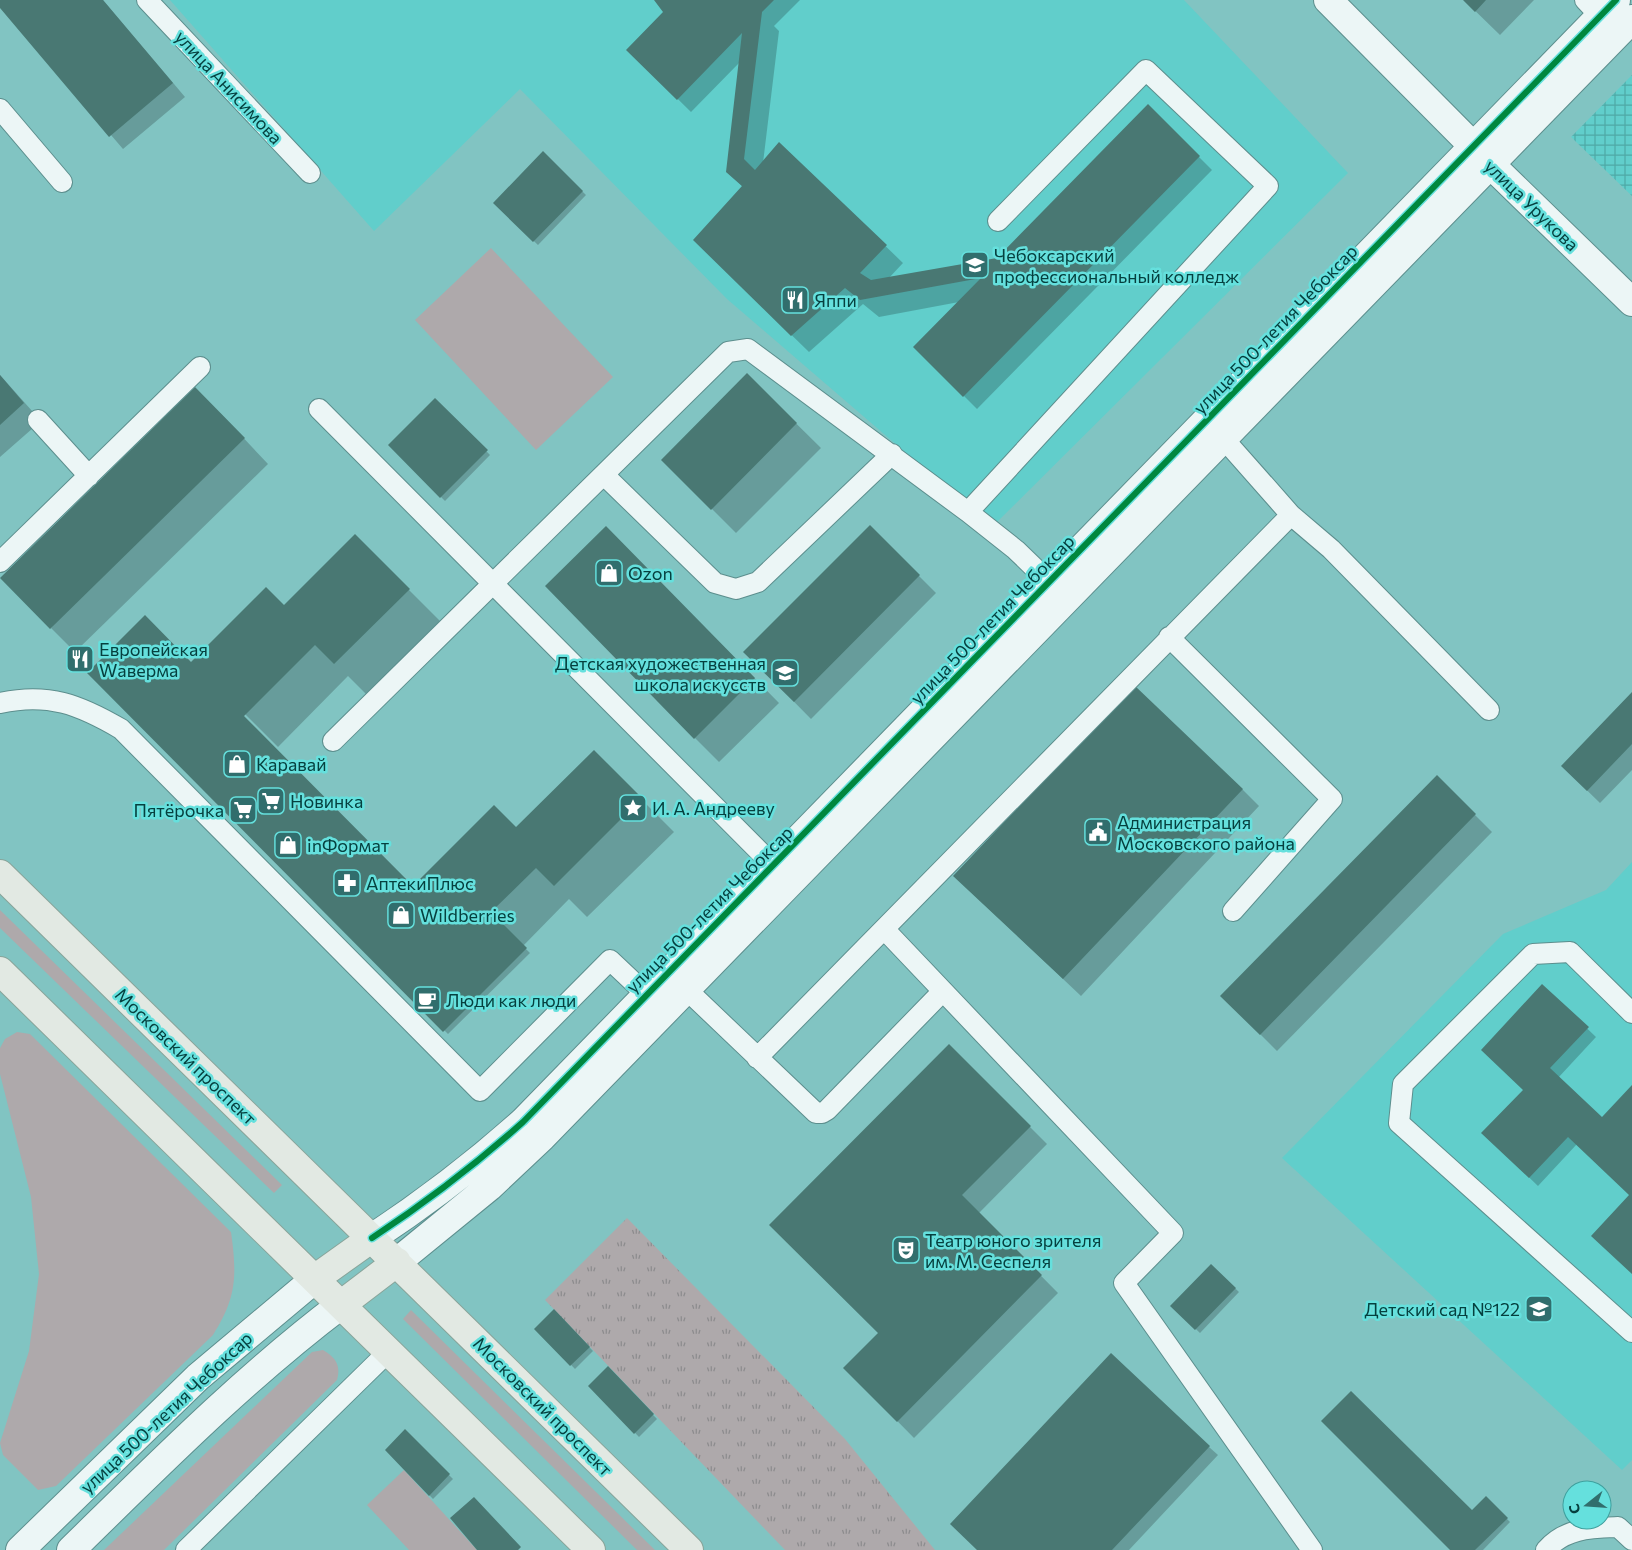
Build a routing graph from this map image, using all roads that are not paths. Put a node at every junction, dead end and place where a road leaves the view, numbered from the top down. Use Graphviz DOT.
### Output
graph roads {
  1 [pos="147,0"];
  2 [pos="1328,0"];
  3 [pos="1600,5"];
  4 [pos="1632,19"];
  5 [pos="0,109"];
  6 [pos="1482,155"];
  7 [pos="310,173"];
  8 [pos="62,182"];
  9 [pos="998,221"];
  10 [pos="1632,302"];
  11 [pos="200,367"];
  12 [pos="319,409"];
  13 [pos="38,420"];
  14 [pos="1214,430"];
  15 [pos="892,454"];
  16 [pos="604,475"];
  17 [pos="88,476"];
  18 [pos="968,512"];
  19 [pos="1291,515"];
  20 [pos="0,562"];
  21 [pos="492,585"];
  22 [pos="1058,591"];
  23 [pos="1169,637"];
  24 [pos="0,703"];
  25 [pos="1489,710"];
  26 [pos="333,741"];
  27 [pos="0,874"];
  28 [pos="782,874"];
  29 [pos="1233,912"];
  30 [pos="885,930"];
  31 [pos="0,971"];
  32 [pos="669,971"];
  33 [pos="688,990"];
  34 [pos="943,991"];
  35 [pos="646,994"];
  36 [pos="664,1013"];
  37 [pos="1632,1013"];
  38 [pos="757,1058"];
  39 [pos="372,1238"];
  40 [pos="397,1262"];
  41 [pos="316,1278"];
  42 [pos="342,1304"];
  43 [pos="1632,1332"];
  44 [pos="390,1350"];
  45 [pos="1632,1540"];
  46 [pos="20,1550"];
  47 [pos="71,1550"];
  48 [pos="186,1550"];
  49 [pos="591,1550"];
  50 [pos="689,1550"];
  51 [pos="1312,1550"];
  52 [pos="1546,1550"];
  1 -- 7 [label="lane, улица Анисимова"];
  2 -- 6 [label="street, улица Урукова"];
  3 -- 6 [label="street, улица 500-летия Чебоксар"];
  4 -- 6 [label="street, улица 500-летия Чебоксар"];
  5 -- 8 [label="lane"];
  6 -- 10 [label="street, улица Урукова"];
  6 -- 14 [label="street, улица 500-летия Чебоксар"];
  9 -- 18 [label="lane"];
  11 -- 17 [label="lane"];
  12 -- 21 [label="lane"];
  13 -- 17 [label="lane"];
  14 -- 19 [label="lane"];
  14 -- 22 [label="street, улица 500-летия Чебоксар"];
  15 -- 16 [label="lane"];
  15 -- 16 [label="lane"];
  15 -- 18 [label="lane"];
  16 -- 21 [label="lane"];
  17 -- 20 [label="lane"];
  18 -- 22 [label="lane"];
  19 -- 23 [label="lane"];
  19 -- 25 [label="lane"];
  21 -- 26 [label="lane"];
  21 -- 28 [label="lane"];
  22 -- 28 [label="street, улица 500-летия Чебоксар"];
  23 -- 29 [label="lane"];
  23 -- 30 [label="lane"];
  24 -- 35 [label="lane"];
  27 -- 39 [label="main road, Московский проспект"];
  28 -- 32 [label="street, улица 500-летия Чебоксар"];
  28 -- 33 [label="street, улица 500-летия Чебоксар"];
  30 -- 34 [label="lane"];
  30 -- 38 [label="lane"];
  31 -- 41 [label="main road"];
  32 -- 33 [label="street"];
  32 -- 35 [label="street, улица 500-летия Чебоксар"];
  33 -- 36 [label="street, улица 500-летия Чебоксар"];
  33 -- 38 [label="lane"];
  34 -- 38 [label="lane"];
  34 -- 51 [label="lane"];
  35 -- 36 [label="street"];
  35 -- 39 [label="street, улица 500-летия Чебоксар"];
  36 -- 40 [label="street, улица 500-летия Чебоксар"];
  37 -- 43 [label="lane"];
  39 -- 40 [label="main road, Московский проспект"];
  39 -- 41 [label="main road"];
  40 -- 42 [label="main road"];
  40 -- 50 [label="main road, Московский проспект"];
  41 -- 42 [label="main road"];
  41 -- 46 [label="street, улица 500-летия Чебоксар"];
  42 -- 44 [label="main road"];
  42 -- 47 [label="street, улица 500-летия Чебоксар"];
  44 -- 48 [label="lane"];
  44 -- 49 [label="main road"];
  45 -- 52 [label="lane"];
}
